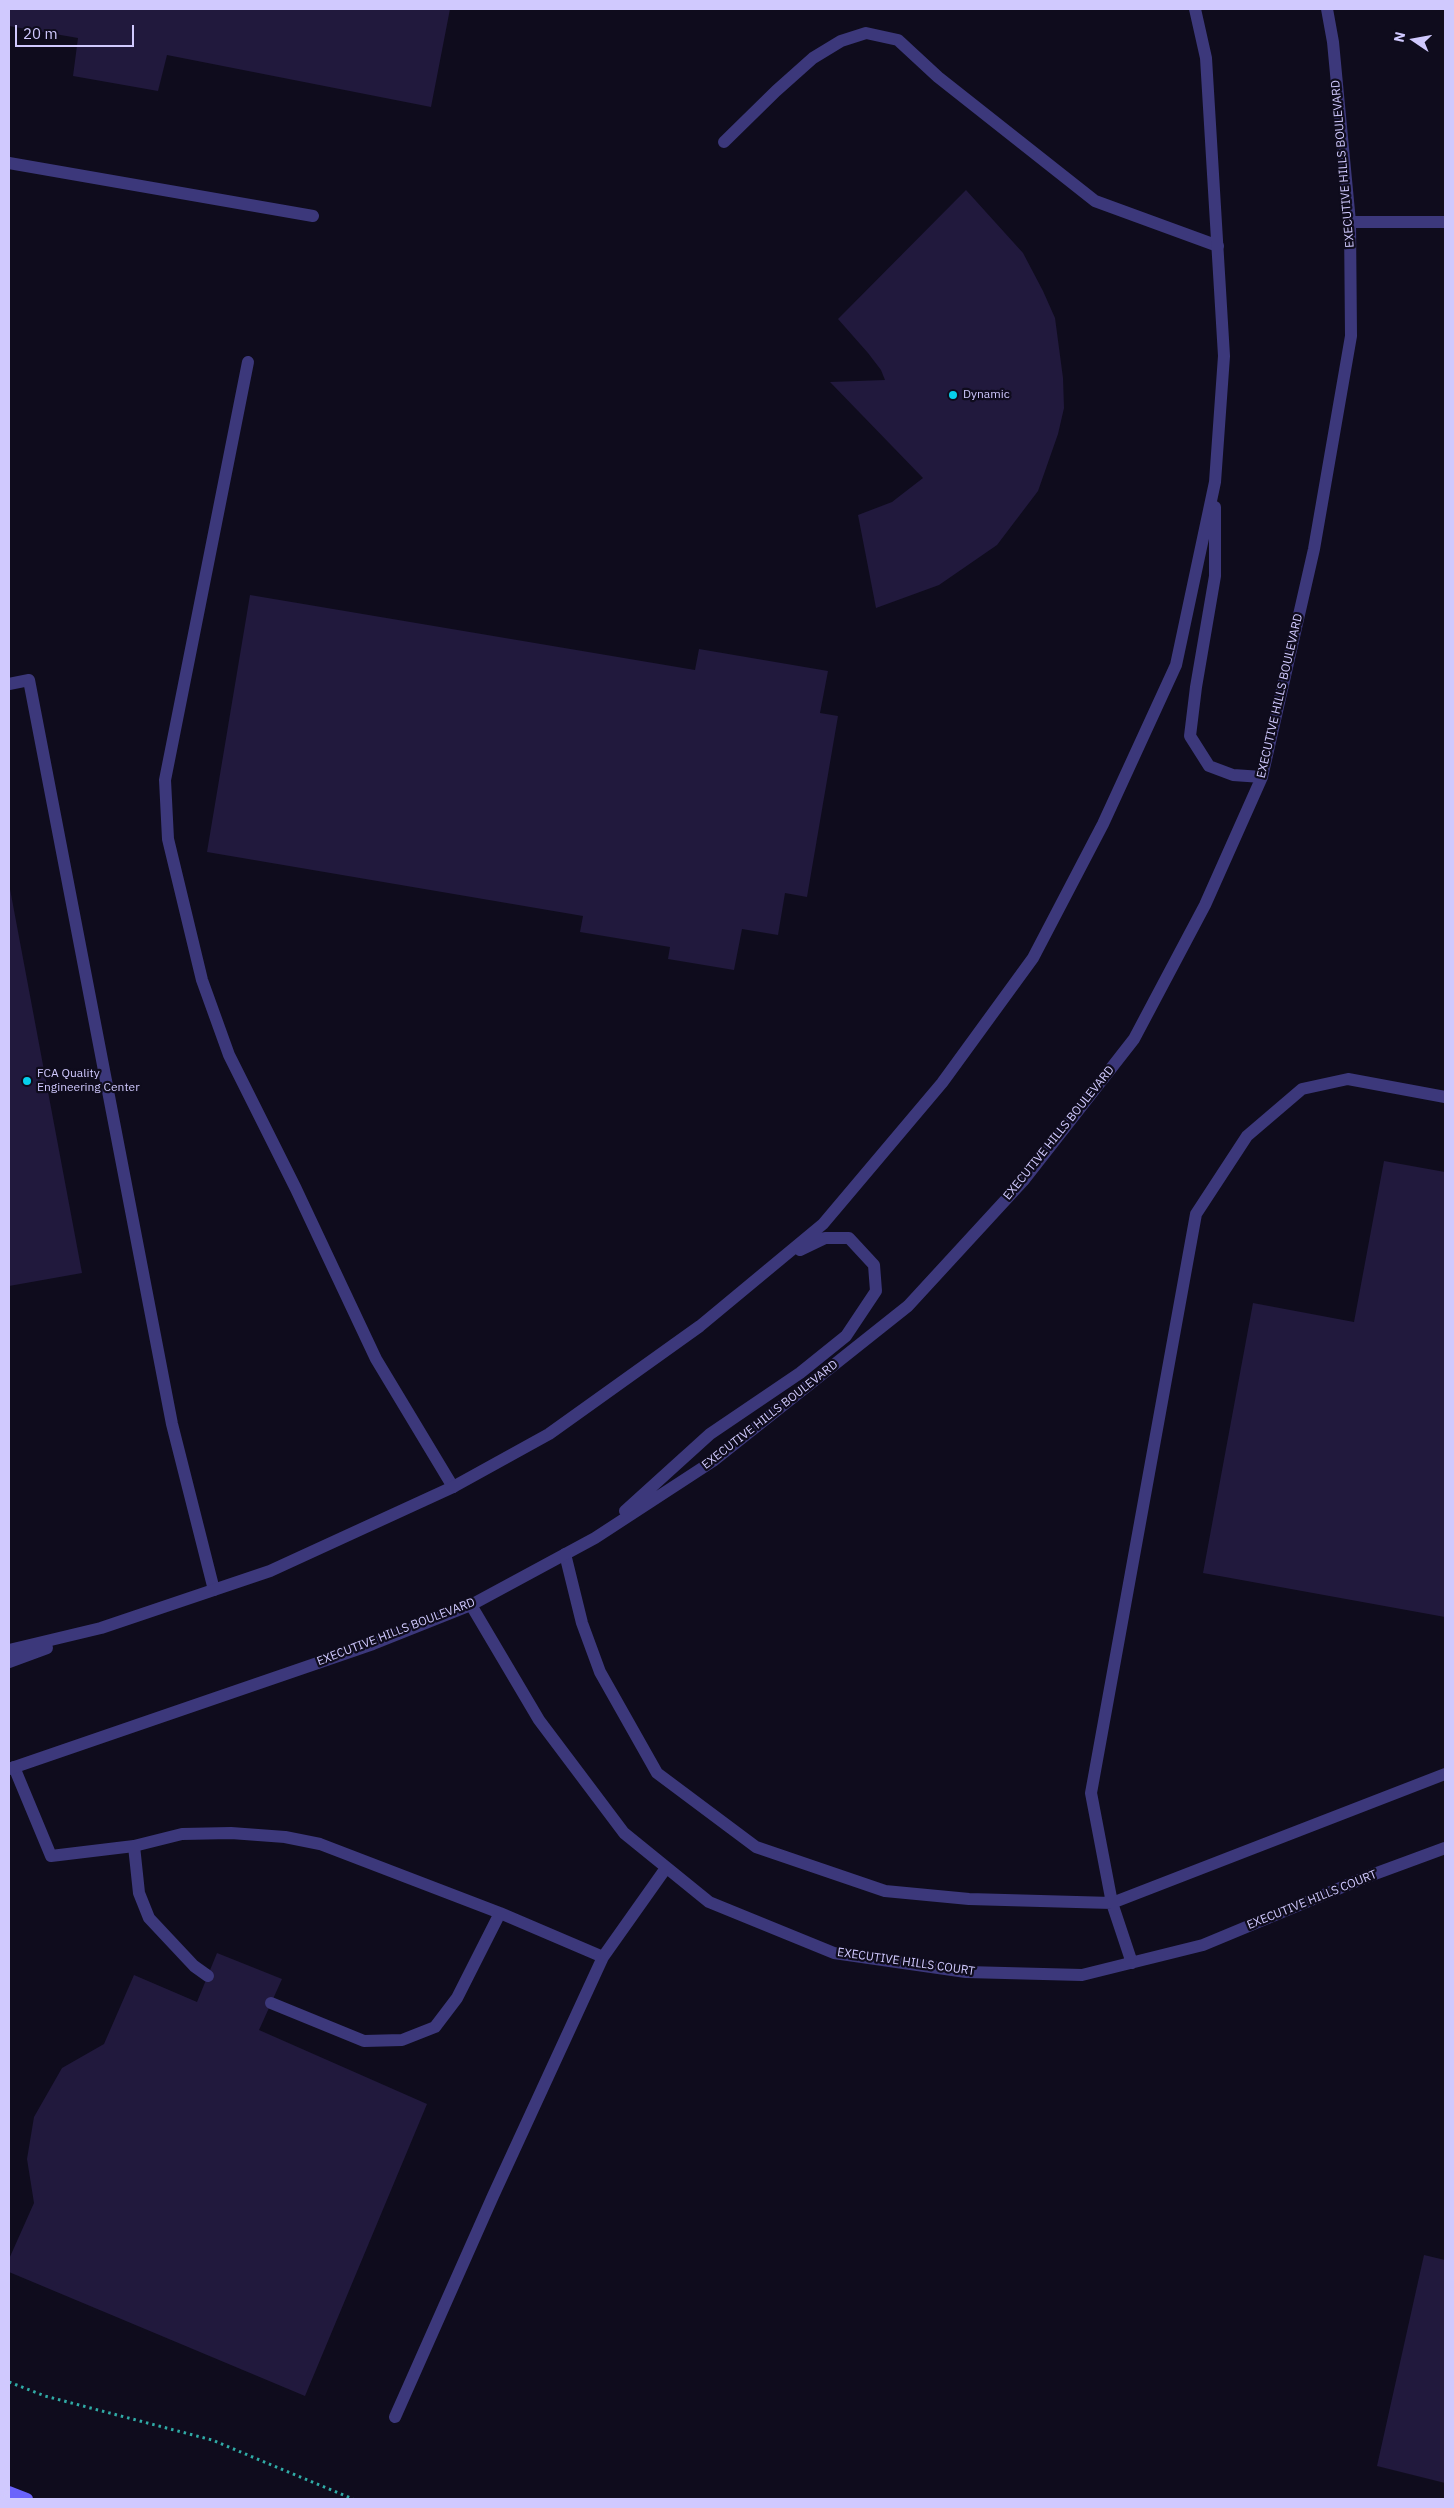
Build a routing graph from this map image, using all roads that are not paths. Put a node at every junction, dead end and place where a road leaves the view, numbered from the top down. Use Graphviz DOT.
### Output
graph roads {
  1 [pos="1195,9"];
  2 [pos="1327,9"];
  3 [pos="724,142"];
  4 [pos="9,163"];
  5 [pos="314,216"];
  6 [pos="1350,222"];
  7 [pos="1445,222"];
  8 [pos="1218,246"];
  9 [pos="248,362"];
  10 [pos="1214,482"];
  11 [pos="9,684"];
  12 [pos="1262,777"];
  13 [pos="1445,1097"];
  14 [pos="777,1262"];
  15 [pos="453,1486"];
  16 [pos="595,1538"];
  17 [pos="565,1554"];
  18 [pos="214,1590"];
  19 [pos="470,1605"];
  20 [pos="101,1628"];
  21 [pos="9,1650"];
  22 [pos="9,1662"];
  23 [pos="11,1768"];
  24 [pos="1445,1774"];
  25 [pos="134,1846"];
  26 [pos="1445,1848"];
  27 [pos="666,1868"];
  28 [pos="1112,1903"];
  29 [pos="500,1913"];
  30 [pos="603,1957"];
  31 [pos="1132,1963"];
  32 [pos="208,1976"];
  33 [pos="271,2003"];
  34 [pos="395,2417"];
  35 [pos="9,2492"];
  36 [pos="27,2499"];
  1 -- 8 [label="street"];
  2 -- 6 [label="street, EXECUTIVE HILLS BOULEVARD"];
  3 -- 8 [label="street"];
  4 -- 5 [label="street"];
  6 -- 7 [label="street"];
  6 -- 12 [label="street, EXECUTIVE HILLS BOULEVARD"];
  8 -- 10 [label="street"];
  9 -- 15 [label="street"];
  10 -- 12 [label="street"];
  10 -- 14 [label="street"];
  11 -- 18 [label="street"];
  12 -- 16 [label="street, EXECUTIVE HILLS BOULEVARD"];
  13 -- 28 [label="street"];
  14 -- 15 [label="street"];
  14 -- 16 [label="street"];
  15 -- 18 [label="street"];
  16 -- 17 [label="street, EXECUTIVE HILLS BOULEVARD"];
  17 -- 19 [label="street, EXECUTIVE HILLS BOULEVARD"];
  17 -- 28 [label="street"];
  18 -- 20 [label="street"];
  19 -- 23 [label="street, EXECUTIVE HILLS BOULEVARD"];
  19 -- 27 [label="street, EXECUTIVE HILLS COURT"];
  20 -- 21 [label="street"];
  20 -- 22 [label="street"];
  23 -- 25 [label="street"];
  24 -- 28 [label="street"];
  25 -- 29 [label="street"];
  25 -- 32 [label="street"];
  26 -- 31 [label="street, EXECUTIVE HILLS COURT"];
  27 -- 30 [label="street"];
  27 -- 31 [label="street, EXECUTIVE HILLS COURT"];
  28 -- 31 [label="street"];
  29 -- 30 [label="street"];
  29 -- 33 [label="street"];
  30 -- 34 [label="street"];
  35 -- 36 [label="main road"];
}
